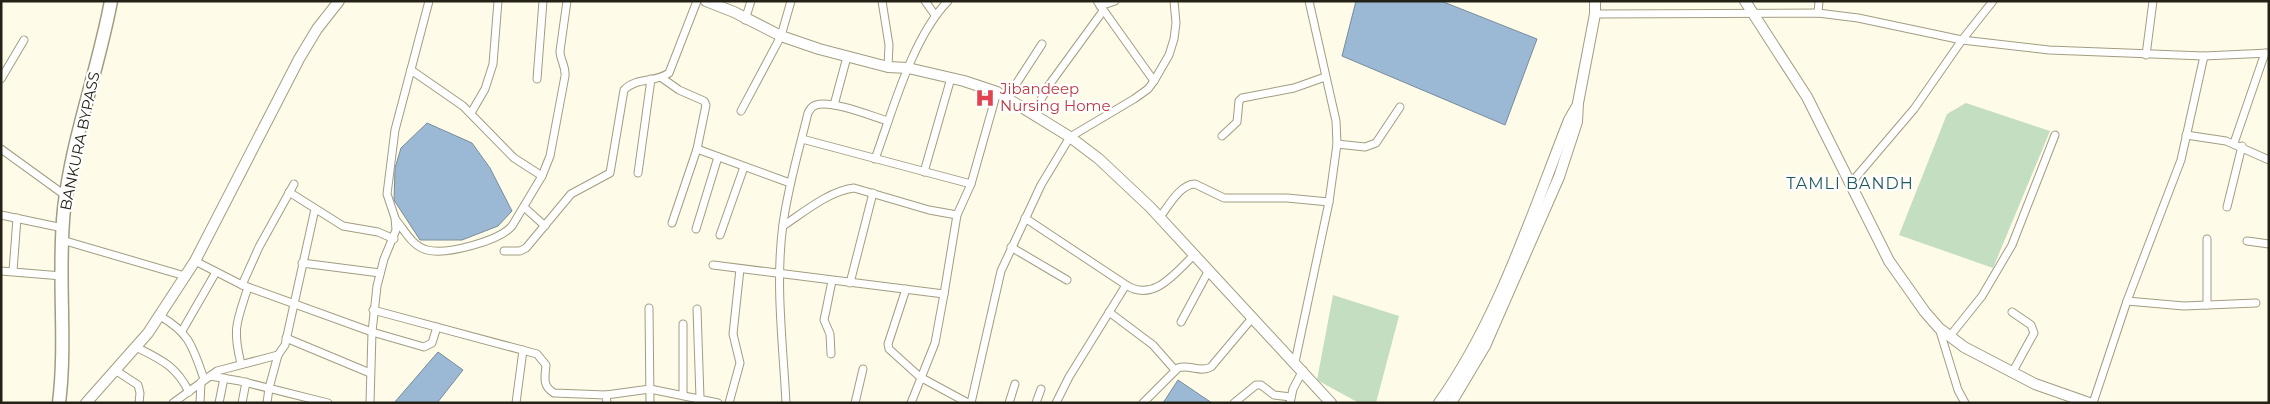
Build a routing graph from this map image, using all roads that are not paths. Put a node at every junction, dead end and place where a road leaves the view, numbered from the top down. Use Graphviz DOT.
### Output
graph roads {
  1 [pos="111,1"];
  2 [pos="339,1"];
  3 [pos="428,1"];
  4 [pos="498,1"];
  5 [pos="543,1"];
  6 [pos="567,1"];
  7 [pos="697,1"];
  8 [pos="706,1"];
  9 [pos="723,1"];
  10 [pos="751,1"];
  11 [pos="791,1"];
  12 [pos="882,1"];
  13 [pos="924,1"];
  14 [pos="948,1"];
  15 [pos="1115,1"];
  16 [pos="1174,1"];
  17 [pos="1309,1"];
  18 [pos="1595,1"];
  19 [pos="1745,1"];
  20 [pos="1819,1"];
  21 [pos="1993,1"];
  22 [pos="2153,1"];
  23 [pos="1100,6"];
  24 [pos="734,12"];
  25 [pos="1818,13"];
  26 [pos="1595,14"];
  27 [pos="1752,14"];
  28 [pos="935,15"];
  29 [pos="746,20"];
  30 [pos="780,36"];
  31 [pos="24,40"];
  32 [pos="1962,40"];
  33 [pos="1042,44"];
  34 [pos="2267,53"];
  35 [pos="2146,55"];
  36 [pos="2204,56"];
  37 [pos="847,57"];
  38 [pos="888,67"];
  39 [pos="908,68"];
  40 [pos="411,70"];
  41 [pos="1325,77"];
  42 [pos="662,78"];
  43 [pos="951,78"];
  44 [pos="1,79"];
  45 [pos="537,79"];
  46 [pos="651,79"];
  47 [pos="1154,81"];
  48 [pos="997,92"];
  49 [pos="1007,98"];
  50 [pos="1578,103"];
  51 [pos="834,105"];
  52 [pos="1400,107"];
  53 [pos="741,111"];
  54 [pos="471,113"];
  55 [pos="1033,114"];
  56 [pos="888,121"];
  57 [pos="2055,135"];
  58 [pos="2186,135"];
  59 [pos="1222,136"];
  60 [pos="1070,137"];
  61 [pos="802,138"];
  62 [pos="2234,143"];
  63 [pos="1337,144"];
  64 [pos="2242,146"];
  65 [pos="697,148"];
  66 [pos="1,149"];
  67 [pos="718,156"];
  68 [pos="875,159"];
  69 [pos="2269,160"];
  70 [pos="744,167"];
  71 [pos="924,172"];
  72 [pos="638,173"];
  73 [pos="542,176"];
  74 [pos="790,183"];
  75 [pos="1851,183"];
  76 [pos="294,184"];
  77 [pos="971,184"];
  78 [pos="289,192"];
  79 [pos="873,193"];
  80 [pos="66,196"];
  81 [pos="1329,202"];
  82 [pos="524,207"];
  83 [pos="2227,207"];
  84 [pos="315,209"];
  85 [pos="1,214"];
  86 [pos="957,215"];
  87 [pos="17,218"];
  88 [pos="395,218"];
  89 [pos="1025,218"];
  90 [pos="1160,218"];
  91 [pos="672,223"];
  92 [pos="545,226"];
  93 [pos="783,226"];
  94 [pos="696,229"];
  95 [pos="62,234"];
  96 [pos="720,235"];
  97 [pos="394,239"];
  98 [pos="2207,239"];
  99 [pos="2246,241"];
  100 [pos="2269,244"];
  101 [pos="1011,247"];
  102 [pos="504,251"];
  103 [pos="1195,254"];
  104 [pos="195,261"];
  105 [pos="302,262"];
  106 [pos="712,265"];
  107 [pos="740,269"];
  108 [pos="1209,270"];
  109 [pos="1,271"];
  110 [pos="13,271"];
  111 [pos="216,272"];
  112 [pos="380,273"];
  113 [pos="780,275"];
  114 [pos="62,276"];
  115 [pos="185,276"];
  116 [pos="1066,280"];
  117 [pos="832,281"];
  118 [pos="850,283"];
  119 [pos="1126,285"];
  120 [pos="245,286"];
  121 [pos="906,289"];
  122 [pos="944,294"];
  123 [pos="2127,301"];
  124 [pos="294,303"];
  125 [pos="2256,303"];
  126 [pos="2207,305"];
  127 [pos="649,308"];
  128 [pos="698,309"];
  129 [pos="373,310"];
  130 [pos="1109,312"];
  131 [pos="2012,312"];
  132 [pos="160,316"];
  133 [pos="1253,317"];
  134 [pos="1181,322"];
  135 [pos="682,324"];
  136 [pos="437,327"];
  137 [pos="1939,328"];
  138 [pos="182,331"];
  139 [pos="372,332"];
  140 [pos="1950,336"];
  141 [pos="286,338"];
  142 [pos="136,347"];
  143 [pos="523,350"];
  144 [pos="830,354"];
  145 [pos="278,355"];
  146 [pos="1295,362"];
  147 [pos="241,364"];
  148 [pos="863,369"];
  149 [pos="116,370"];
  150 [pos="1175,370"];
  151 [pos="1303,370"];
  152 [pos="370,373"];
  153 [pos="2012,373"];
  154 [pos="224,378"];
  155 [pos="920,378"];
  156 [pos="205,379"];
  157 [pos="246,382"];
  158 [pos="1015,384"];
  159 [pos="268,388"];
  160 [pos="650,389"];
  161 [pos="1040,389"];
  162 [pos="292,394"];
  163 [pos="683,394"];
  164 [pos="185,397"];
  165 [pos="700,398"];
  166 [pos="607,399"];
  167 [pos="1291,400"];
  168 [pos="88,402"];
  169 [pos="59,403"];
  170 [pos="139,403"];
  171 [pos="173,403"];
  172 [pos="200,403"];
  173 [pos="219,403"];
  174 [pos="242,403"];
  175 [pos="267,403"];
  176 [pos="291,403"];
  177 [pos="328,403"];
  178 [pos="370,403"];
  179 [pos="516,403"];
  180 [pos="650,403"];
  181 [pos="718,403"];
  182 [pos="729,403"];
  183 [pos="786,403"];
  184 [pos="854,403"];
  185 [pos="911,403"];
  186 [pos="970,403"];
  187 [pos="1009,403"];
  188 [pos="1036,403"];
  189 [pos="1056,403"];
  190 [pos="1143,403"];
  191 [pos="1234,403"];
  192 [pos="1331,403"];
  193 [pos="1439,403"];
  194 [pos="1451,403"];
  195 [pos="1965,403"];
  196 [pos="2091,403"];
  1 -- 80 [label="highway, BANKURA BYPASS"];
  2 -- 104 [label="street"];
  3 -- 40 [label="street"];
  4 -- 54 [label="street"];
  5 -- 45 [label="street"];
  6 -- 73 [label="street"];
  7 -- 42 [label="street"];
  8 -- 24 [label="street"];
  9 -- 24 [label="street"];
  10 -- 29 [label="street"];
  11 -- 30 [label="street"];
  12 -- 38 [label="street"];
  13 -- 28 [label="street"];
  14 -- 28 [label="street"];
  15 -- 23 [label="street"];
  16 -- 47 [label="street"];
  17 -- 41 [label="street"];
  18 -- 26 [label="street"];
  19 -- 27 [label="street"];
  20 -- 25 [label="street"];
  21 -- 32 [label="street"];
  22 -- 35 [label="street"];
  23 -- 47 [label="street"];
  23 -- 55 [label="street"];
  24 -- 29 [label="street"];
  25 -- 27 [label="street"];
  25 -- 32 [label="street"];
  26 -- 27 [label="street"];
  26 -- 50 [label="street"];
  27 -- 75 [label="street"];
  28 -- 39 [label="street"];
  29 -- 30 [label="street"];
  30 -- 37 [label="street"];
  30 -- 53 [label="street"];
  31 -- 44 [label="street"];
  32 -- 35 [label="street"];
  32 -- 75 [label="street"];
  33 -- 49 [label="street"];
  34 -- 36 [label="street"];
  34 -- 62 [label="street"];
  35 -- 36 [label="street"];
  36 -- 58 [label="street"];
  37 -- 38 [label="street"];
  37 -- 51 [label="street"];
  38 -- 39 [label="street"];
  39 -- 43 [label="street"];
  39 -- 56 [label="street"];
  40 -- 54 [label="street"];
  40 -- 88 [label="street"];
  41 -- 59 [label="street"];
  41 -- 63 [label="street"];
  42 -- 46 [label="street"];
  42 -- 65 [label="street"];
  43 -- 48 [label="street"];
  43 -- 71 [label="street"];
  46 -- 72 [label="street"];
  46 -- 92 [label="street"];
  47 -- 60 [label="street"];
  48 -- 49 [label="street"];
  48 -- 77 [label="street"];
  49 -- 55 [label="street"];
  50 -- 193 [label="street"];
  50 -- 194 [label="street"];
  51 -- 56 [label="street"];
  51 -- 61 [label="street"];
  52 -- 63 [label="street"];
  54 -- 73 [label="street"];
  55 -- 60 [label="street"];
  56 -- 68 [label="street"];
  57 -- 140 [label="street"];
  58 -- 62 [label="street"];
  58 -- 123 [label="street"];
  60 -- 89 [label="street"];
  60 -- 90 [label="street"];
  61 -- 68 [label="street"];
  61 -- 74 [label="street"];
  62 -- 64 [label="street"];
  63 -- 81 [label="street"];
  64 -- 69 [label="street"];
  64 -- 83 [label="street"];
  65 -- 67 [label="street"];
  65 -- 91 [label="street"];
  66 -- 80 [label="street"];
  67 -- 70 [label="street"];
  67 -- 94 [label="street"];
  68 -- 71 [label="street"];
  70 -- 74 [label="street"];
  70 -- 96 [label="street"];
  71 -- 77 [label="street"];
  73 -- 82 [label="street"];
  74 -- 93 [label="street"];
  75 -- 137 [label="street"];
  76 -- 78 [label="street"];
  77 -- 86 [label="street"];
  78 -- 84 [label="street"];
  78 -- 120 [label="street"];
  79 -- 86 [label="street"];
  79 -- 93 [label="street"];
  79 -- 118 [label="street"];
  80 -- 95 [label="highway, BANKURA BYPASS"];
  81 -- 90 [label="street"];
  81 -- 146 [label="street"];
  82 -- 88 [label="street"];
  82 -- 92 [label="street"];
  84 -- 97 [label="street"];
  84 -- 105 [label="street"];
  85 -- 87 [label="street"];
  86 -- 122 [label="street"];
  87 -- 95 [label="street"];
  87 -- 110 [label="street"];
  88 -- 97 [label="street"];
  89 -- 101 [label="street"];
  89 -- 119 [label="street"];
  90 -- 103 [label="street"];
  92 -- 102 [label="street"];
  93 -- 113 [label="street"];
  95 -- 114 [label="highway, BANKURA BYPASS"];
  95 -- 115 [label="street"];
  97 -- 112 [label="street"];
  98 -- 126 [label="street"];
  99 -- 100 [label="street"];
  101 -- 116 [label="street"];
  101 -- 186 [label="street"];
  103 -- 108 [label="street"];
  103 -- 119 [label="street"];
  104 -- 111 [label="street"];
  104 -- 115 [label="street"];
  105 -- 112 [label="street"];
  105 -- 124 [label="street"];
  106 -- 107 [label="street"];
  107 -- 113 [label="street"];
  107 -- 182 [label="street"];
  108 -- 133 [label="street"];
  108 -- 134 [label="street"];
  109 -- 110 [label="street"];
  110 -- 114 [label="street"];
  111 -- 120 [label="street"];
  111 -- 138 [label="street"];
  112 -- 129 [label="street"];
  113 -- 117 [label="street"];
  113 -- 183 [label="street"];
  114 -- 169 [label="highway, BANKURA BYPASS"];
  115 -- 132 [label="street"];
  117 -- 118 [label="street"];
  117 -- 144 [label="street"];
  118 -- 121 [label="street"];
  119 -- 130 [label="street"];
  120 -- 124 [label="street"];
  120 -- 147 [label="street"];
  121 -- 122 [label="street"];
  121 -- 155 [label="street"];
  122 -- 155 [label="street"];
  123 -- 126 [label="street"];
  123 -- 196 [label="street"];
  124 -- 139 [label="street"];
  124 -- 141 [label="street"];
  125 -- 126 [label="street"];
  127 -- 160 [label="street"];
  128 -- 165 [label="street"];
  129 -- 136 [label="street"];
  129 -- 139 [label="street"];
  130 -- 150 [label="street"];
  130 -- 189 [label="street"];
  131 -- 153 [label="street"];
  132 -- 138 [label="street"];
  132 -- 142 [label="street"];
  133 -- 146 [label="street"];
  133 -- 150 [label="street"];
  135 -- 163 [label="street"];
  136 -- 139 [label="street"];
  136 -- 143 [label="street"];
  137 -- 140 [label="street"];
  137 -- 195 [label="street"];
  138 -- 156 [label="street"];
  139 -- 152 [label="street"];
  140 -- 153 [label="street"];
  141 -- 145 [label="street"];
  141 -- 152 [label="street"];
  142 -- 149 [label="street"];
  142 -- 164 [label="street"];
  143 -- 166 [label="street"];
  143 -- 179 [label="street"];
  145 -- 147 [label="street"];
  145 -- 159 [label="street"];
  146 -- 151 [label="street"];
  147 -- 156 [label="street"];
  148 -- 184 [label="street"];
  149 -- 168 [label="street"];
  149 -- 170 [label="street"];
  150 -- 190 [label="street"];
  151 -- 167 [label="street"];
  151 -- 192 [label="street"];
  152 -- 178 [label="street"];
  153 -- 196 [label="street"];
  154 -- 156 [label="street"];
  154 -- 157 [label="street"];
  154 -- 173 [label="street"];
  155 -- 185 [label="street"];
  155 -- 186 [label="street"];
  156 -- 164 [label="street"];
  156 -- 172 [label="street"];
  157 -- 159 [label="street"];
  157 -- 174 [label="street"];
  158 -- 187 [label="street"];
  159 -- 162 [label="street"];
  159 -- 175 [label="street"];
  160 -- 163 [label="street"];
  160 -- 166 [label="street"];
  160 -- 180 [label="street"];
  161 -- 188 [label="street"];
  162 -- 176 [label="street"];
  162 -- 177 [label="street"];
  163 -- 165 [label="street"];
  164 -- 171 [label="street"];
  165 -- 181 [label="street"];
  167 -- 191 [label="street"];
}
